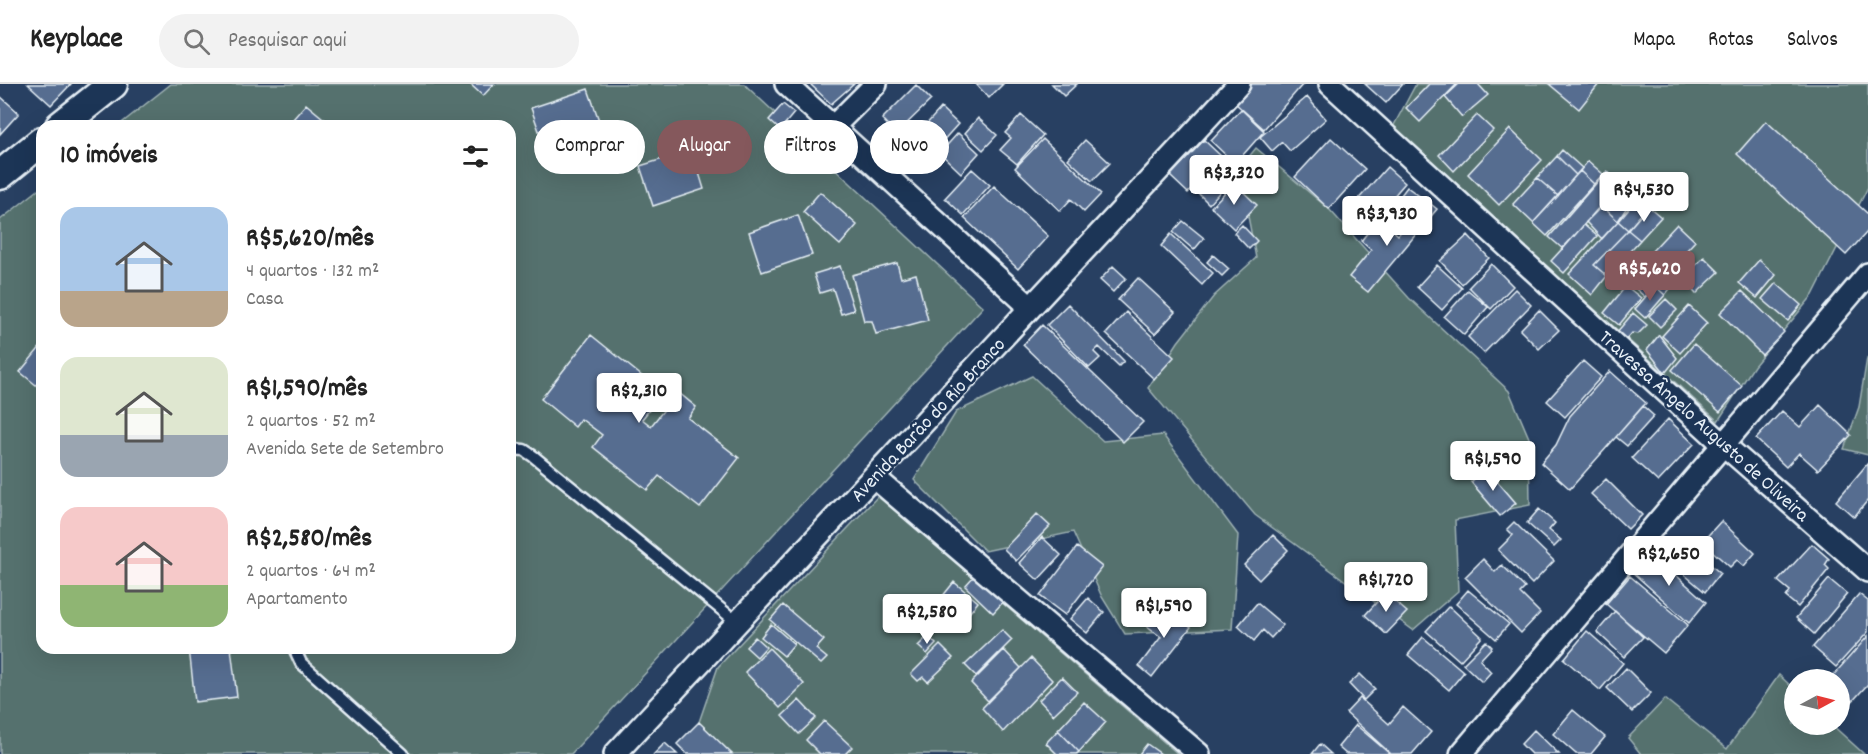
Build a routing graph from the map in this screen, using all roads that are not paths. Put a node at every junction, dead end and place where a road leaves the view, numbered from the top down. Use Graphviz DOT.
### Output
graph roads {
  1 [pos="112,84"];
  2 [pos="786,84"];
  3 [pos="876,84"];
  4 [pos="1239,84"];
  5 [pos="1330,84"];
  6 [pos="67,120"];
  7 [pos="825,120"];
  8 [pos="840,120"];
  9 [pos="36,146"];
  10 [pos="858,150"];
  11 [pos="0,175"];
  12 [pos="1868,274"];
  13 [pos="1030,307"];
  14 [pos="1724,445"];
  15 [pos="516,449"];
  16 [pos="874,477"];
  17 [pos="1868,571"];
  18 [pos="738,623"];
  19 [pos="297,654"];
  20 [pos="402,754"];
  21 [pos="615,754"];
  22 [pos="1199,754"];
  23 [pos="1461,754"];
  1 -- 6 [label="street"];
  2 -- 7 [label="street"];
  3 -- 8 [label="street"];
  4 -- 13 [label="street, Avenida Barão do Rio Branco"];
  5 -- 14 [label="street, Travessa Ângelo Augusto de Oliveira"];
  9 -- 11 [label="street"];
  10 -- 13 [label="street"];
  12 -- 14 [label="street"];
  13 -- 16 [label="street, Avenida Barão do Rio Branco"];
  14 -- 17 [label="street, Travessa Ângelo Augusto de Oliveira"];
  14 -- 23 [label="street"];
  15 -- 18 [label="lane"];
  16 -- 18 [label="street, Avenida Barão do Rio Branco"];
  16 -- 22 [label="street"];
  18 -- 21 [label="street, Avenida Barão do Rio Branco"];
  19 -- 20 [label="lane"];
}
